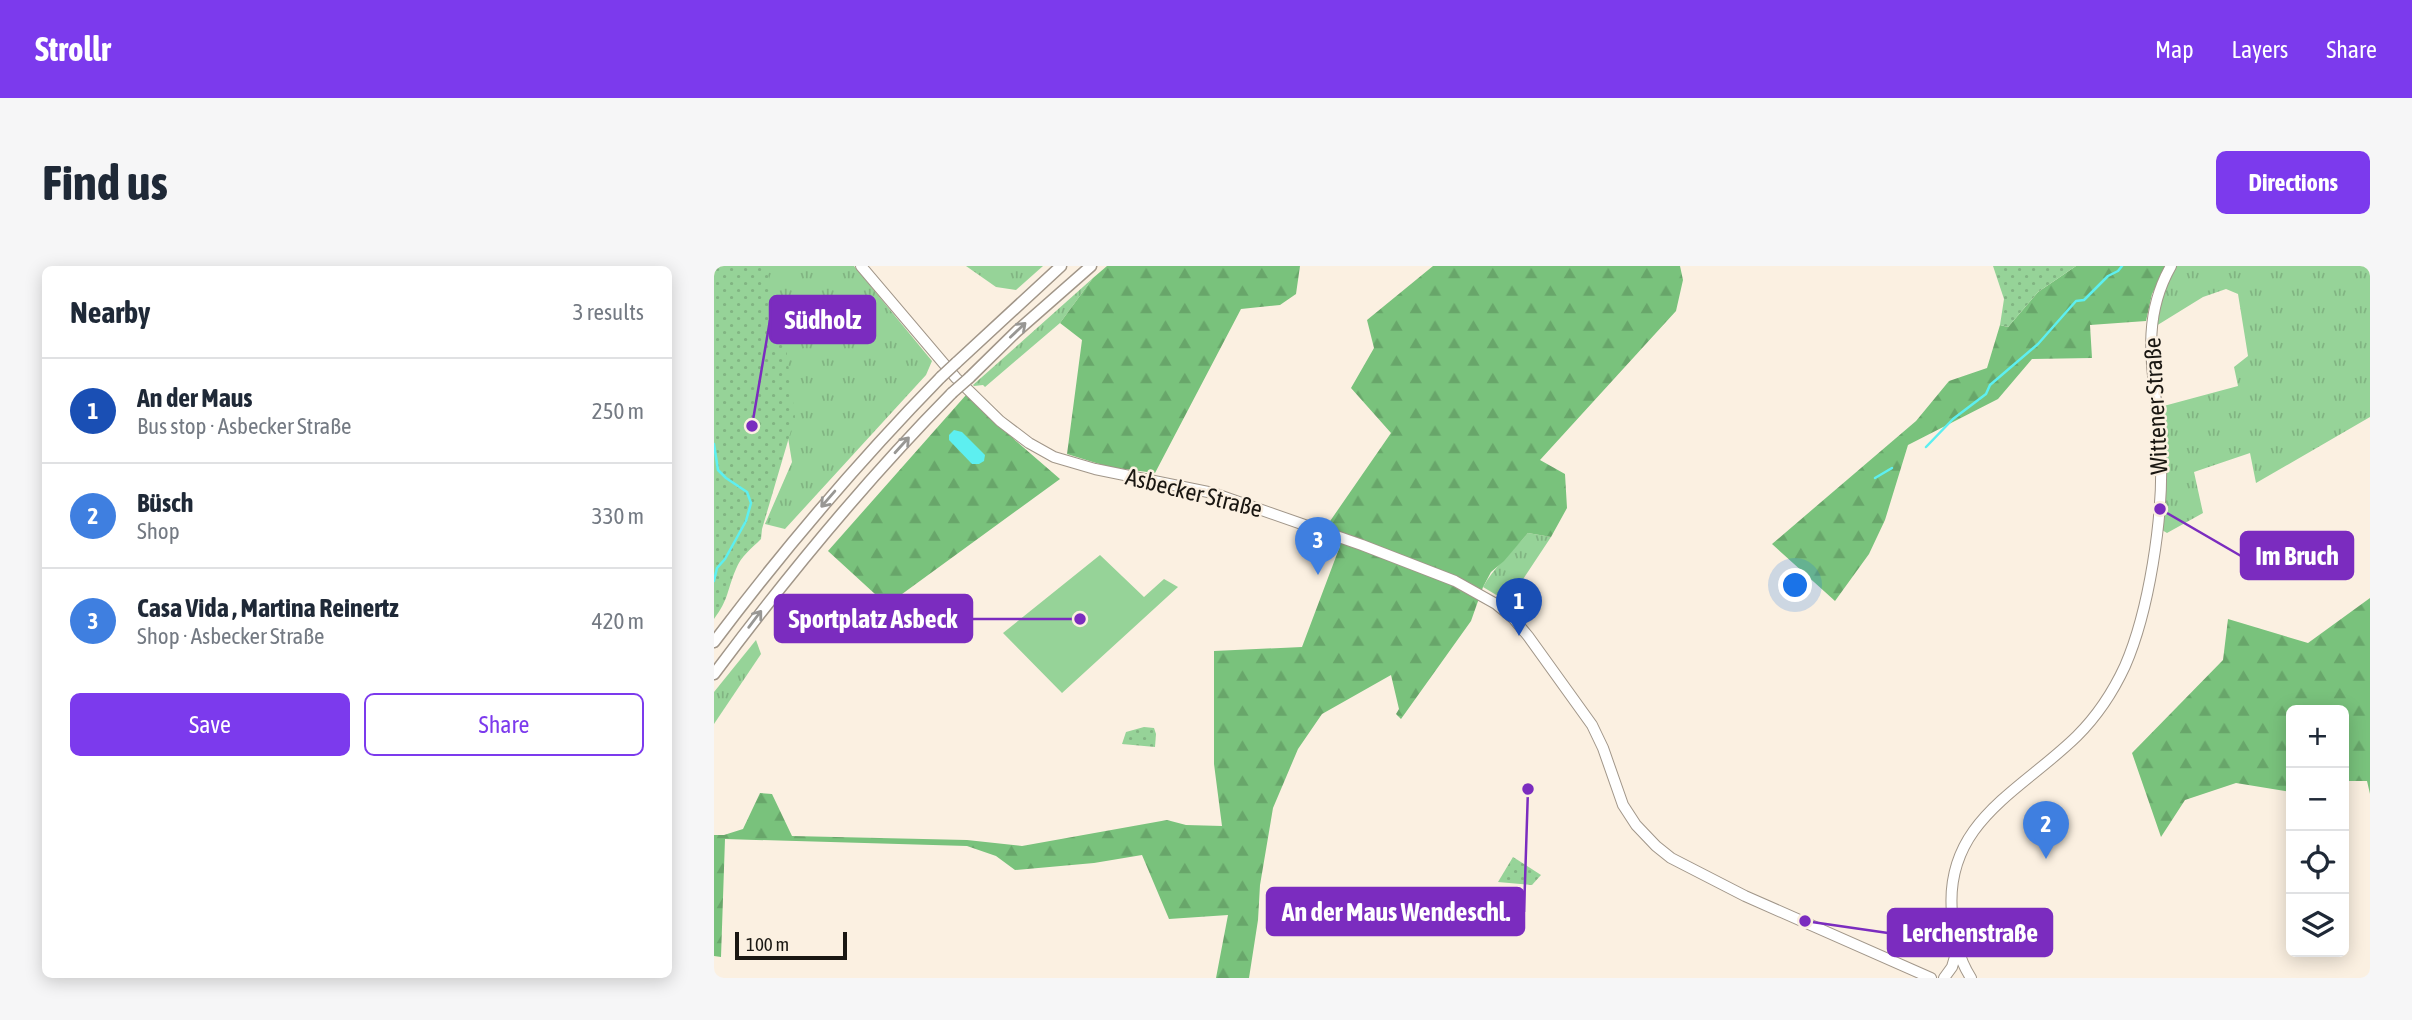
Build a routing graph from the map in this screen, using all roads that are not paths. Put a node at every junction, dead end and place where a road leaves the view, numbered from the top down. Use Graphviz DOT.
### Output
graph roads {
  1 [pos="861,266"];
  2 [pos="1061,266"];
  3 [pos="1090,266"];
  4 [pos="2171,266"];
  5 [pos="714,642"];
  6 [pos="714,674"];
  7 [pos="1957,950"];
  8 [pos="1969,975"];
  9 [pos="1931,978"];
  10 [pos="1946,978"];
  1 -- 9 [label="main road, Asbecker Straße"];
  2 -- 5 [label="highway, one-way, bridge"];
  6 -- 3 [label="highway, one-way, bridge"];
  4 -- 7 [label="main road, Wittener Straße"];
  7 -- 8 [label="main road, Wittener Straße"];
  7 -- 10 [label="main road"];
  8 -- 10 [label="main road"];
}
